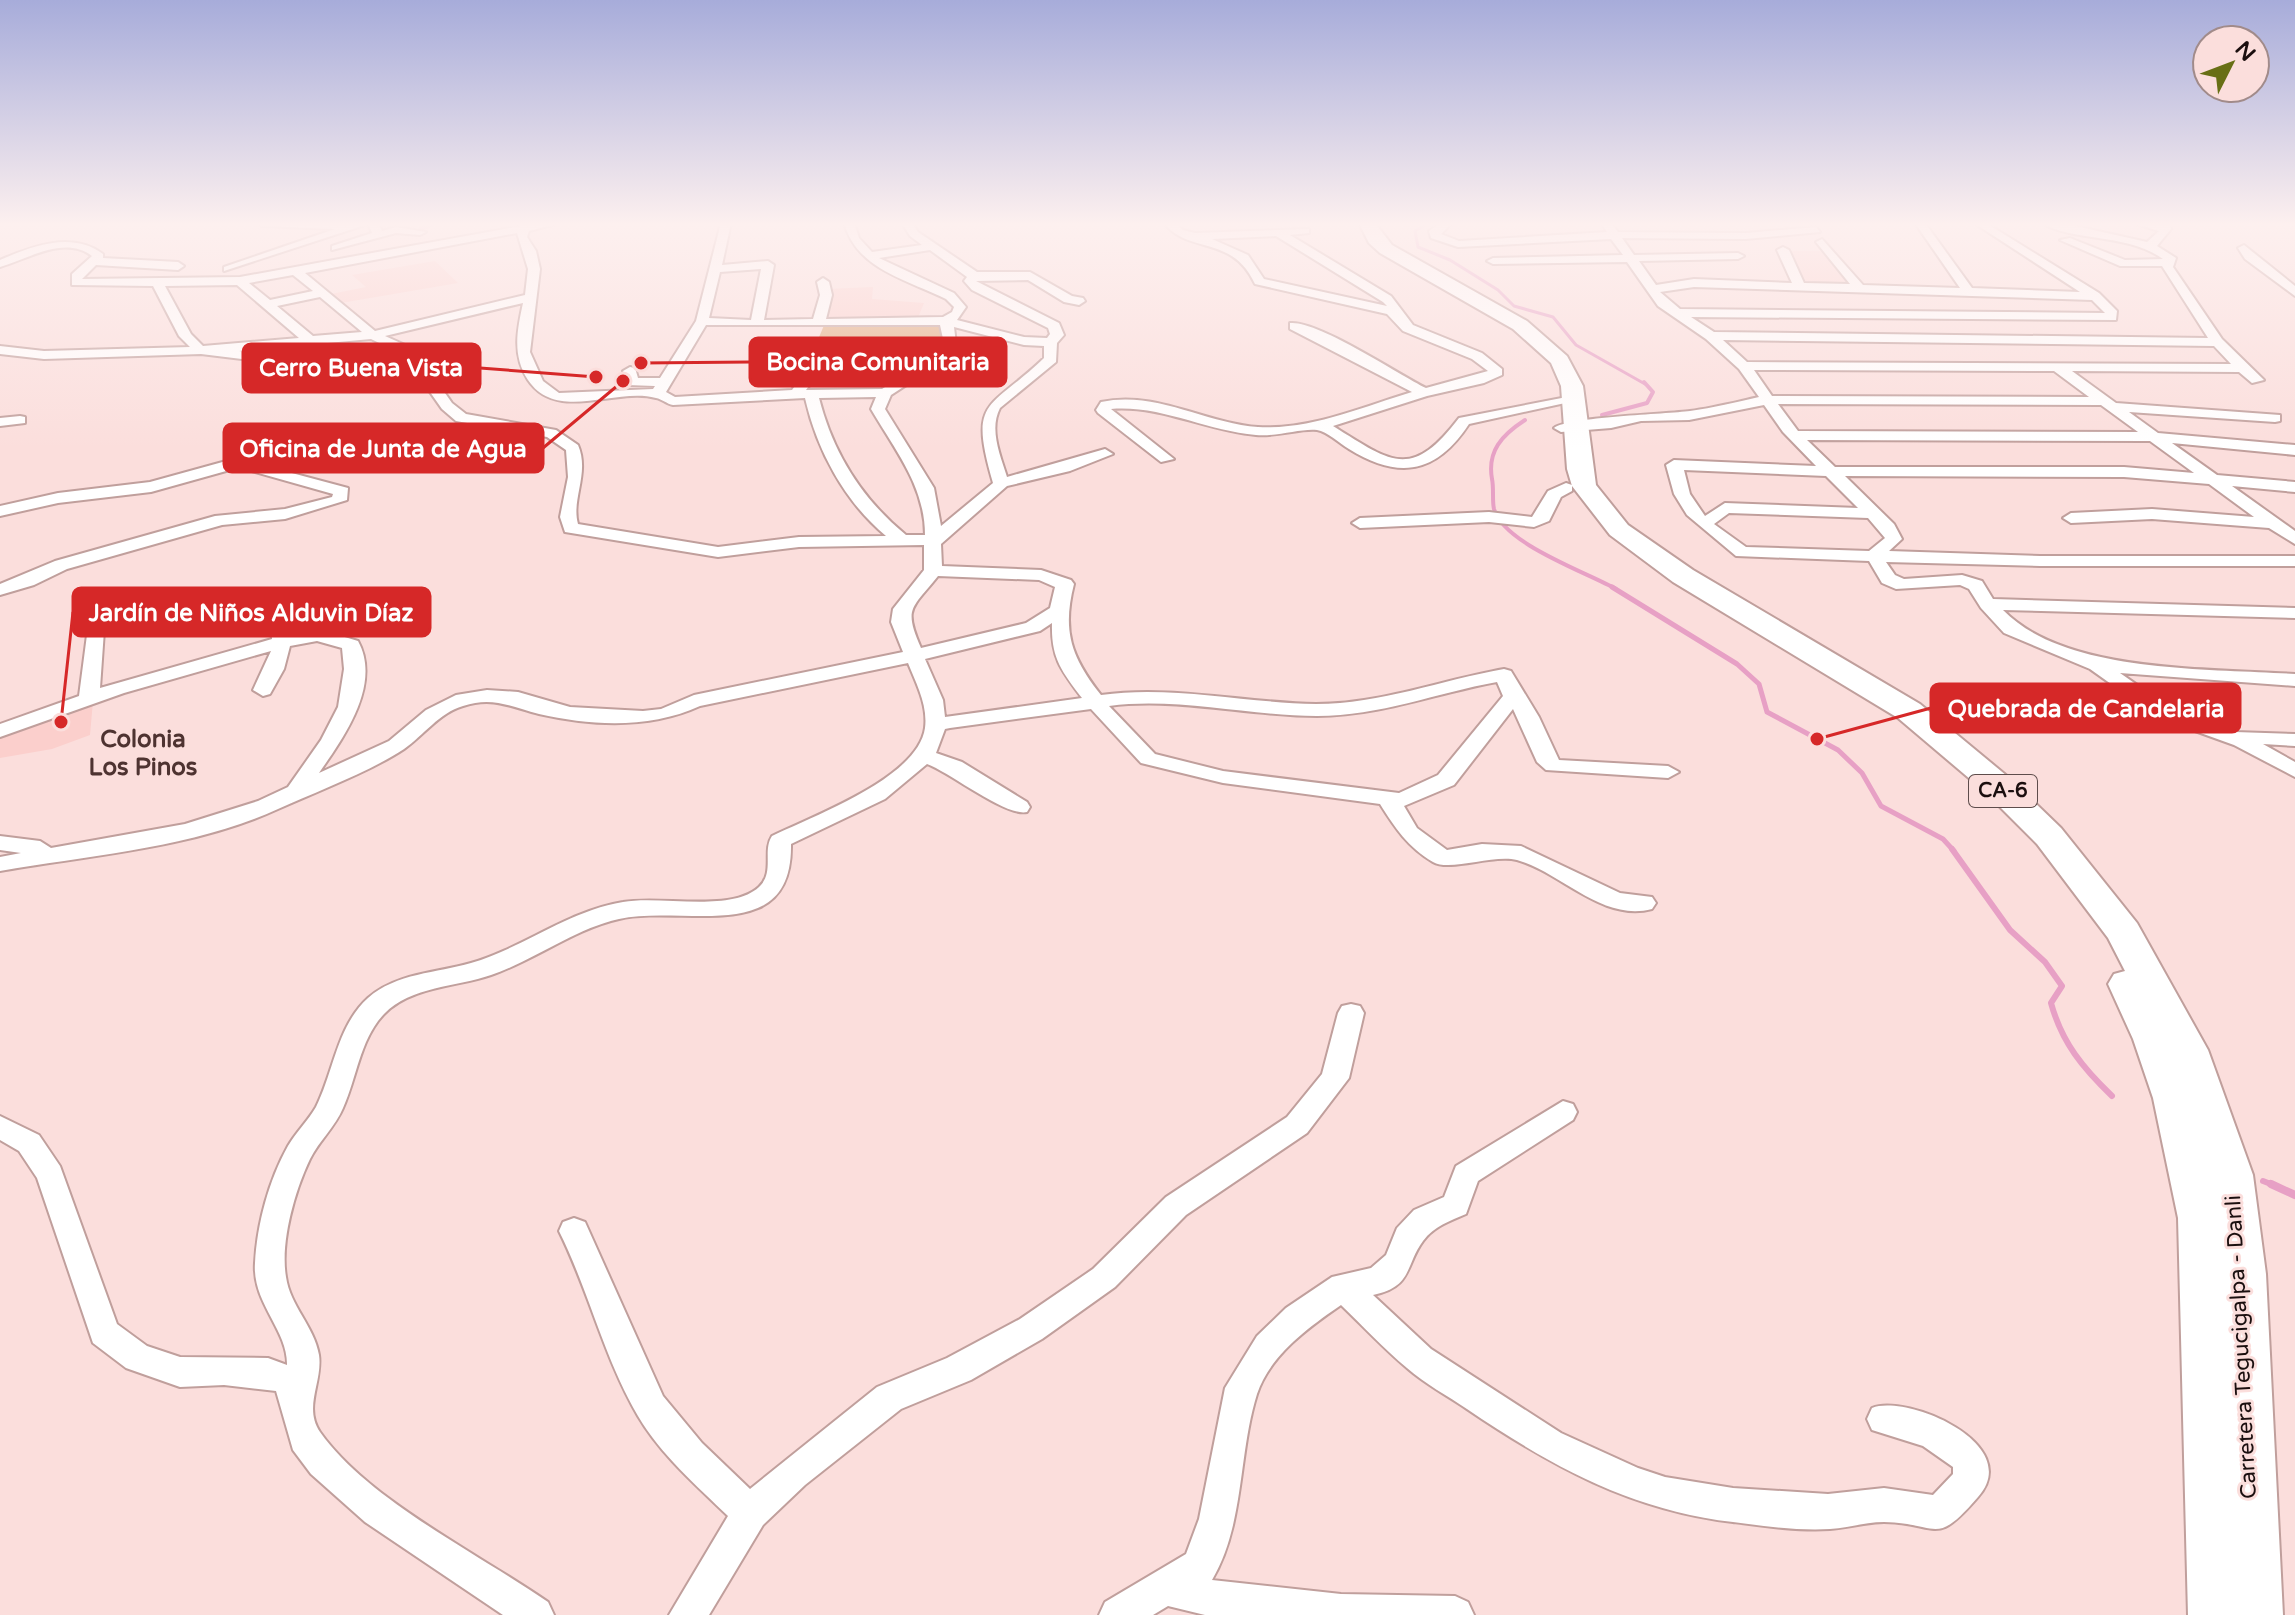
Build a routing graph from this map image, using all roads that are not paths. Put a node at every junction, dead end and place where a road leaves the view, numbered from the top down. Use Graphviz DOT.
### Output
graph roads {
  1 [pos="166,298"];
  2 [pos="261,298"];
  3 [pos="296,298"];
  4 [pos="329,298"];
  5 [pos="526,298"];
  6 [pos="528,298"];
  7 [pos="708,298"];
  8 [pos="762,298"];
  9 [pos="824,298"];
  10 [pos="952,298"];
  11 [pos="999,298"];
  12 [pos="1067,298"];
  13 [pos="1335,298"];
  14 [pos="1386,298"];
  15 [pos="1461,298"];
  16 [pos="1473,298"];
  17 [pos="1660,298"];
  18 [pos="2098,298"];
  19 [pos="2186,298"];
  20 [pos="1079,301"];
  21 [pos="268,304"];
  22 [pos="1391,311"];
  23 [pos="1676,313"];
  24 [pos="1993,318"];
  25 [pos="702,321"];
  26 [pos="946,321"];
  27 [pos="819,322"];
  28 [pos="757,324"];
  29 [pos="1295,326"];
  30 [pos="373,335"];
  31 [pos="1711,336"];
  32 [pos="308,339"];
  33 [pos="1050,342"];
  34 [pos="2025,342"];
  35 [pos="2215,342"];
  36 [pos="0,350"];
  37 [pos="200,350"];
  38 [pos="820,361"];
  39 [pos="307,363"];
  40 [pos="1744,366"];
  41 [pos="2242,368"];
  42 [pos="2061,370"];
  43 [pos="630,371"];
  44 [pos="669,376"];
  45 [pos="2257,380"];
  46 [pos="1424,392"];
  47 [pos="658,393"];
  48 [pos="885,393"];
  49 [pos="804,394"];
  50 [pos="1766,400"];
  51 [pos="2107,404"];
  52 [pos="1568,415"];
  53 [pos="2275,418"];
  54 [pos="20,420"];
  55 [pos="0,422"];
  56 [pos="1320,424"];
  57 [pos="1795,435"];
  58 [pos="2155,437"];
  59 [pos="2295,450"];
  60 [pos="1105,454"];
  61 [pos="1166,459"];
  62 [pos="1830,472"];
  63 [pos="2209,478"];
  64 [pos="1001,483"];
  65 [pos="2295,487"];
  66 [pos="1566,488"];
  67 [pos="0,511"];
  68 [pos="1869,513"];
  69 [pos="2071,518"];
  70 [pos="1360,523"];
  71 [pos="1706,523"];
  72 [pos="2269,523"];
  73 [pos="2295,539"];
  74 [pos="936,540"];
  75 [pos="903,541"];
  76 [pos="1874,555"];
  77 [pos="2295,561"];
  78 [pos="933,571"];
  79 [pos="0,590"];
  80 [pos="1987,604"];
  81 [pos="279,610"];
  82 [pos="1058,611"];
  83 [pos="2295,613"];
  84 [pos="96,616"];
  85 [pos="283,642"];
  86 [pos="911,655"];
  87 [pos="2097,665"];
  88 [pos="2295,680"];
  89 [pos="263,690"];
  90 [pos="1513,696"];
  91 [pos="89,698"];
  92 [pos="1097,703"];
  93 [pos="936,725"];
  94 [pos="0,731"];
  95 [pos="2227,736"];
  96 [pos="2295,740"];
  97 [pos="924,756"];
  98 [pos="1657,767"];
  99 [pos="2295,771"];
  100 [pos="295,793"];
  101 [pos="1388,799"];
  102 [pos="1019,807"];
  103 [pos="0,843"];
  104 [pos="64,854"];
  105 [pos="0,864"];
  106 [pos="1644,903"];
  107 [pos="1351,1013"];
  108 [pos="1563,1112"];
  109 [pos="0,1127"];
  110 [pos="574,1231"];
  111 [pos="1343,1287"];
  112 [pos="297,1398"];
  113 [pos="1884,1419"];
  114 [pos="750,1513"];
  115 [pos="1164,1587"];
  116 [pos="535,1615"];
  117 [pos="688,1615"];
  118 [pos="1118,1615"];
  119 [pos="1455,1615"];
  120 [pos="2217,1615"];
  121 [pos="2254,1615"];
  1 -- 37 [label="street"];
  2 -- 21 [label="street"];
  3 -- 21 [label="street"];
  4 -- 30 [label="street"];
  5 -- 30 [label="street"];
  6 -- 47 [label="street"];
  7 -- 25 [label="street"];
  8 -- 28 [label="street"];
  9 -- 27 [label="street"];
  10 -- 26 [label="street"];
  11 -- 33 [label="street"];
  12 -- 20 [label="street"];
  13 -- 22 [label="street"];
  14 -- 22 [label="street"];
  15 -- 52 [label="highway, Carretera Tegucigalpa - Danli / CA-6"];
  16 -- 52 [label="highway, Carretera Tegucigalpa - Danli / CA-6"];
  17 -- 23 [label="street"];
  18 -- 24 [label="street"];
  19 -- 35 [label="street"];
  21 -- 32 [label="street"];
  22 -- 46 [label="street"];
  23 -- 24 [label="street"];
  23 -- 31 [label="street"];
  24 -- 34 [label="street"];
  25 -- 28 [label="street"];
  25 -- 44 [label="street"];
  26 -- 27 [label="street"];
  26 -- 33 [label="street"];
  26 -- 48 [label="street"];
  27 -- 28 [label="street"];
  29 -- 46 [label="street"];
  30 -- 32 [label="street"];
  30 -- 75 [label="street"];
  31 -- 34 [label="street"];
  31 -- 40 [label="street"];
  32 -- 37 [label="street"];
  33 -- 64 [label="street"];
  34 -- 35 [label="street"];
  34 -- 42 [label="street"];
  35 -- 41 [label="street"];
  36 -- 37 [label="street"];
  37 -- 39 [label="street"];
  38 -- 49 [label="street"];
  40 -- 42 [label="street"];
  40 -- 50 [label="street"];
  41 -- 42 [label="street"];
  41 -- 45 [label="street"];
  42 -- 51 [label="street"];
  43 -- 44 [label="street"];
  44 -- 47 [label="street"];
  46 -- 56 [label="street"];
  47 -- 49 [label="street"];
  48 -- 49 [label="street"];
  48 -- 74 [label="street"];
  49 -- 75 [label="street"];
  50 -- 51 [label="street"];
  50 -- 52 [label="street"];
  50 -- 57 [label="street"];
  51 -- 53 [label="street"];
  51 -- 58 [label="street"];
  52 -- 56 [label="street"];
  52 -- 66 [label="highway, Carretera Tegucigalpa - Danli / CA-6"];
  52 -- 121 [label="highway, Carretera Tegucigalpa - Danli / CA-6"];
  54 -- 55 [label="street"];
  56 -- 61 [label="street"];
  57 -- 58 [label="street"];
  57 -- 62 [label="street"];
  58 -- 59 [label="street"];
  58 -- 63 [label="street"];
  60 -- 64 [label="street"];
  62 -- 63 [label="street"];
  62 -- 68 [label="street"];
  62 -- 71 [label="street"];
  63 -- 65 [label="street"];
  63 -- 72 [label="street"];
  64 -- 74 [label="street"];
  66 -- 70 [label="street"];
  66 -- 120 [label="highway, Carretera Tegucigalpa - Danli / CA-6"];
  67 -- 79 [label="street"];
  68 -- 71 [label="street"];
  68 -- 76 [label="street"];
  69 -- 72 [label="street"];
  71 -- 76 [label="street"];
  72 -- 73 [label="street"];
  74 -- 75 [label="street"];
  74 -- 78 [label="street"];
  76 -- 77 [label="street"];
  76 -- 80 [label="street"];
  78 -- 82 [label="street"];
  78 -- 86 [label="street"];
  80 -- 83 [label="street"];
  80 -- 87 [label="street"];
  81 -- 85 [label="street"];
  82 -- 86 [label="street"];
  82 -- 92 [label="street"];
  84 -- 91 [label="street"];
  85 -- 89 [label="street"];
  85 -- 91 [label="street"];
  85 -- 100 [label="street"];
  86 -- 93 [label="street"];
  86 -- 100 [label="street"];
  87 -- 88 [label="street"];
  87 -- 95 [label="street"];
  90 -- 92 [label="street"];
  90 -- 98 [label="street"];
  90 -- 101 [label="street"];
  91 -- 94 [label="street"];
  92 -- 93 [label="street"];
  92 -- 101 [label="street"];
  93 -- 97 [label="street"];
  95 -- 96 [label="street"];
  95 -- 99 [label="street"];
  97 -- 102 [label="street"];
  97 -- 112 [label="street"];
  100 -- 104 [label="street"];
  101 -- 106 [label="street"];
  103 -- 104 [label="street"];
  104 -- 105 [label="street"];
  107 -- 114 [label="street"];
  108 -- 111 [label="street"];
  109 -- 112 [label="street"];
  110 -- 114 [label="street"];
  111 -- 113 [label="street"];
  111 -- 115 [label="street"];
  112 -- 116 [label="street"];
  114 -- 117 [label="street"];
  115 -- 118 [label="street"];
  115 -- 119 [label="street"];
}
